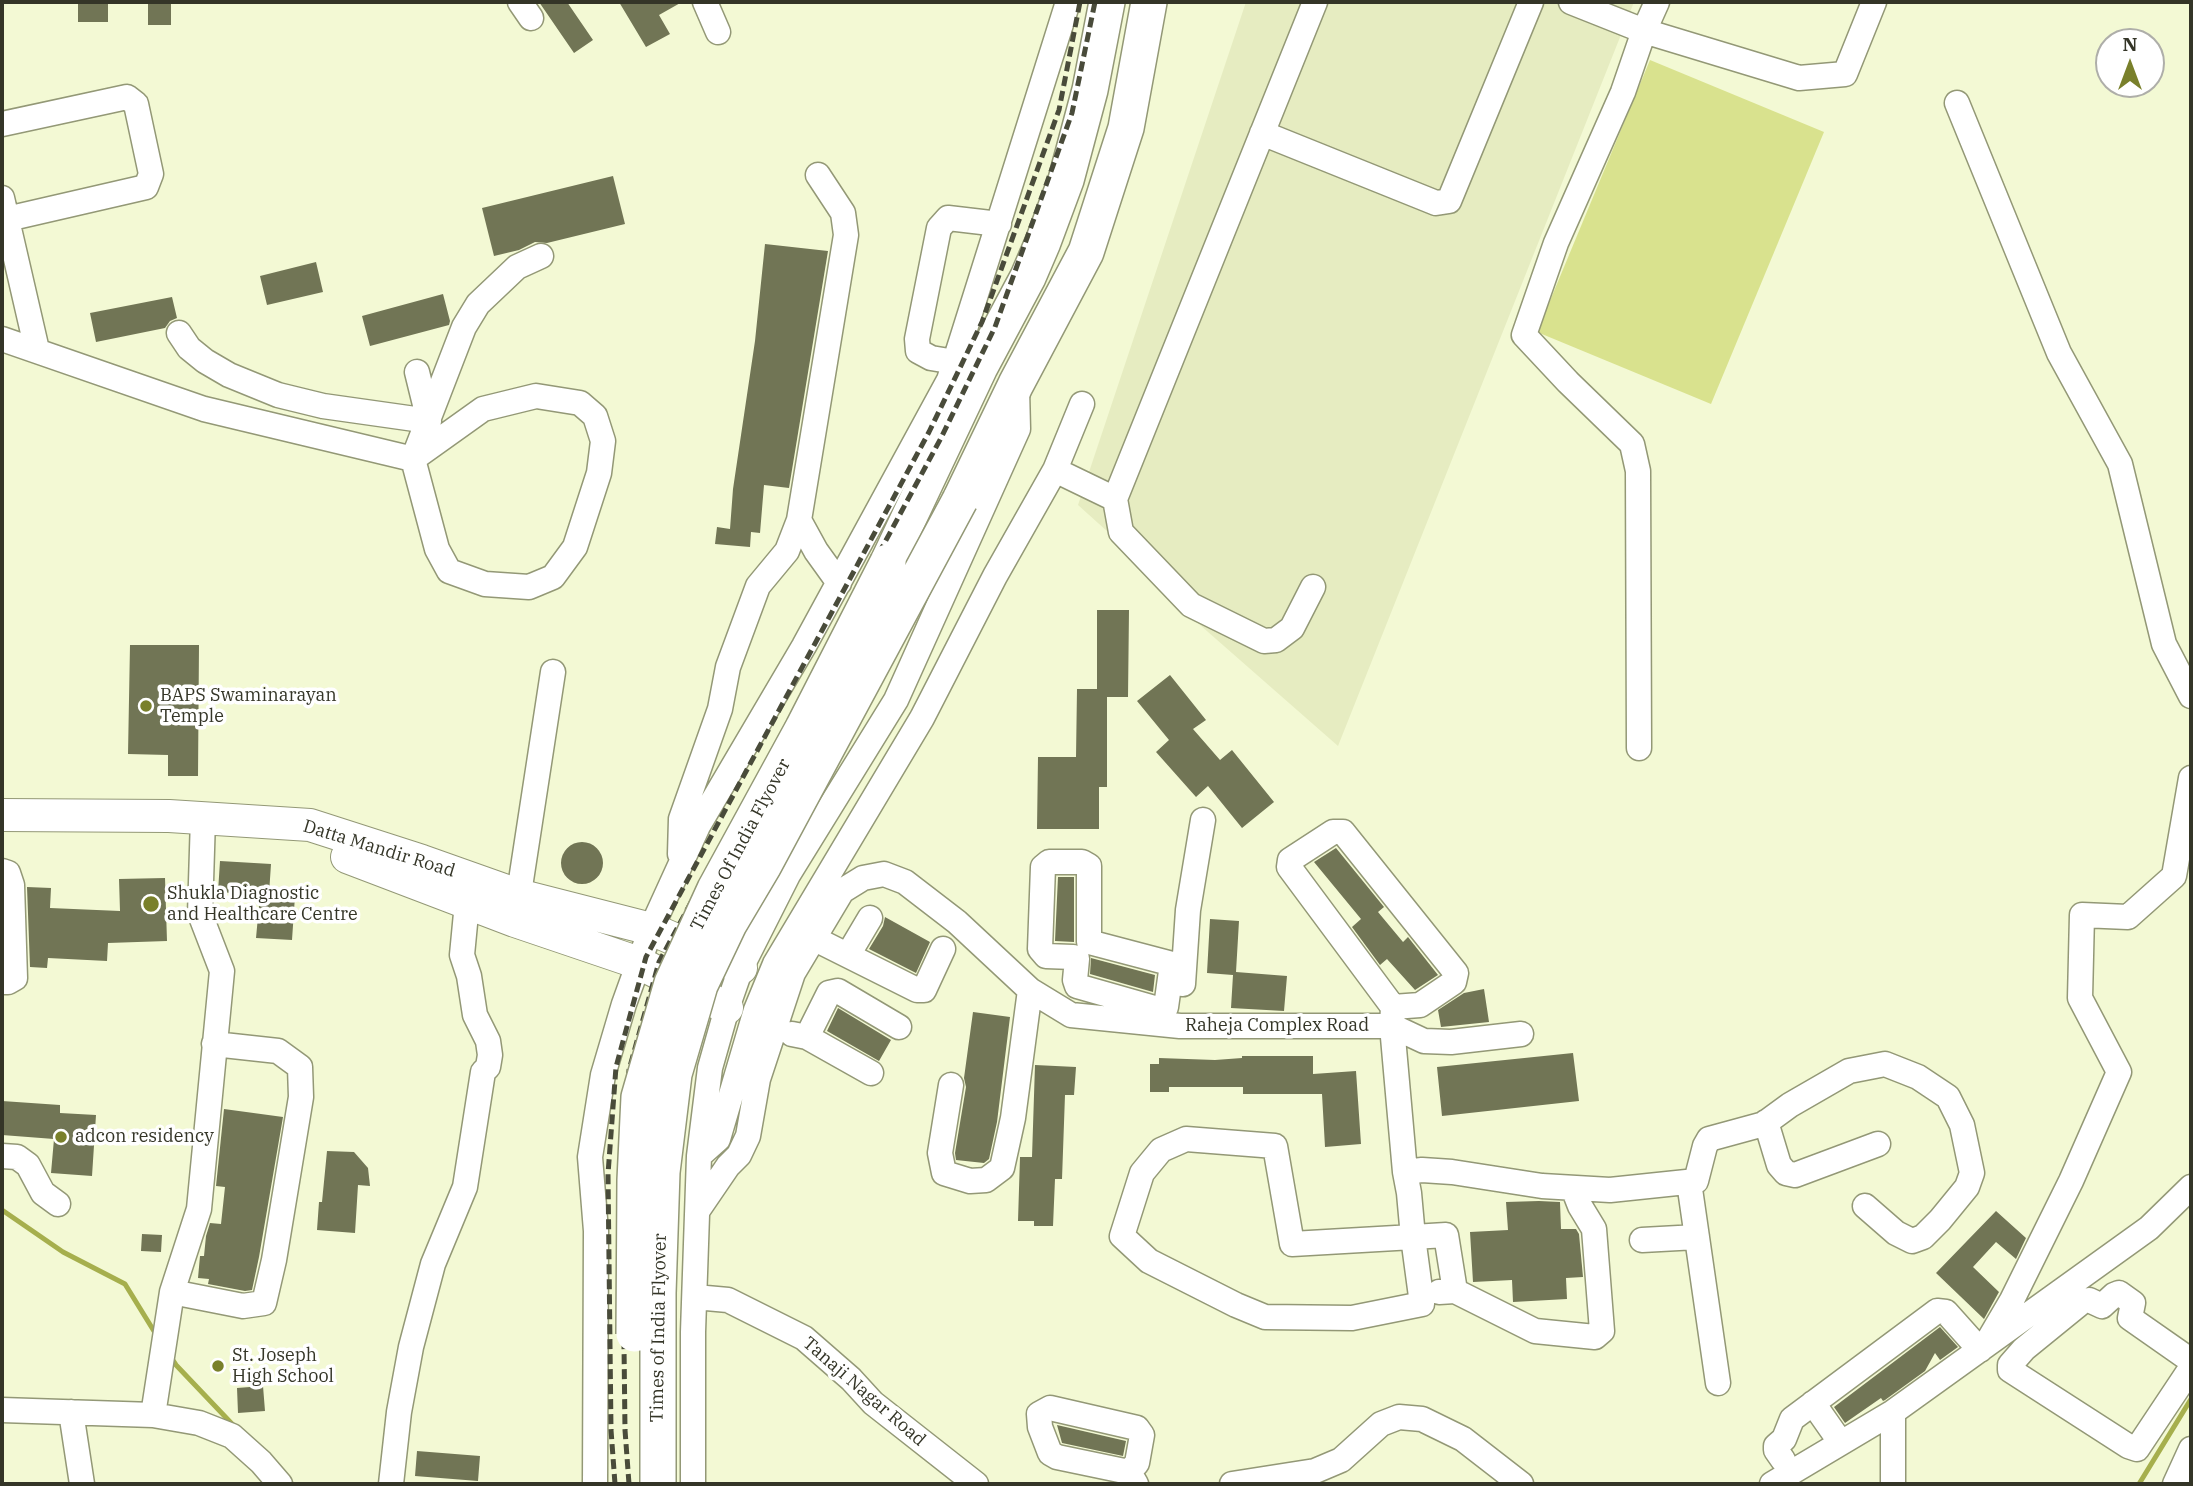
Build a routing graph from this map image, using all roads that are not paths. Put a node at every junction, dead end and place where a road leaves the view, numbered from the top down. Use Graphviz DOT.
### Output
graph roads {
  1 [pos="705,2"];
  2 [pos="1068,2"];
  3 [pos="1107,2"];
  4 [pos="1149,2"];
  5 [pos="1315,2"];
  6 [pos="1531,2"];
  7 [pos="1572,2"];
  8 [pos="1657,2"];
  9 [pos="1874,2"];
  10 [pos="1600,7"];
  11 [pos="1644,31"];
  12 [pos="718,32"];
  13 [pos="1957,103"];
  14 [pos="2,124"];
  15 [pos="1262,132"];
  16 [pos="818,175"];
  17 [pos="4,208"];
  18 [pos="999,224"];
  19 [pos="541,256"];
  20 [pos="179,333"];
  21 [pos="2,339"];
  22 [pos="37,350"];
  23 [pos="962,370"];
  24 [pos="417,372"];
  25 [pos="1016,384"];
  26 [pos="1082,404"];
  27 [pos="429,421"];
  28 [pos="413,459"];
  29 [pos="1055,470"];
  30 [pos="1115,499"];
  31 [pos="799,520"];
  32 [pos="839,583"];
  33 [pos="1313,587"];
  34 [pos="553,672"];
  35 [pos="2191,696"];
  36 [pos="1639,748"];
  37 [pos="2191,778"];
  38 [pos="2,815"];
  39 [pos="1203,820"];
  40 [pos="203,826"];
  41 [pos="2,834"];
  42 [pos="680,865"];
  43 [pos="2,871"];
  44 [pos="467,903"];
  45 [pos="516,908"];
  46 [pos="870,918"];
  47 [pos="651,929"];
  48 [pos="813,938"];
  49 [pos="943,949"];
  50 [pos="848,955"];
  51 [pos="639,963"];
  52 [pos="1178,965"];
  53 [pos="741,968"];
  54 [pos="2,982"];
  55 [pos="1030,990"];
  56 [pos="727,1008"];
  57 [pos="1392,1017"];
  58 [pos="1180,1026"];
  59 [pos="899,1027"];
  60 [pos="774,1032"];
  61 [pos="1521,1034"];
  62 [pos="807,1037"];
  63 [pos="214,1044"];
  64 [pos="871,1073"];
  65 [pos="951,1085"];
  66 [pos="1766,1122"];
  67 [pos="1878,1144"];
  68 [pos="2,1156"];
  69 [pos="699,1156"];
  70 [pos="662,1172"];
  71 [pos="1405,1172"];
  72 [pos="1689,1182"];
  73 [pos="2191,1187"];
  74 [pos="1573,1188"];
  75 [pos="58,1204"];
  76 [pos="1866,1206"];
  77 [pos="698,1210"];
  78 [pos="594,1211"];
  79 [pos="1413,1237"];
  80 [pos="1697,1237"];
  81 [pos="1642,1240"];
  82 [pos="1455,1291"];
  83 [pos="172,1292"];
  84 [pos="706,1298"];
  85 [pos="1422,1304"];
  86 [pos="2062,1304"];
  87 [pos="1990,1343"];
  88 [pos="2025,1349"];
  89 [pos="2191,1366"];
  90 [pos="1718,1383"];
  91 [pos="1813,1404"];
  92 [pos="2,1410"];
  93 [pos="71,1412"];
  94 [pos="1893,1412"];
  95 [pos="153,1415"];
  96 [pos="1841,1443"];
  97 [pos="2191,1449"];
  98 [pos="1783,1460"];
  99 [pos="2182,1481"];
  100 [pos="82,1484"];
  101 [pos="280,1484"];
  102 [pos="391,1484"];
  103 [pos="595,1484"];
  104 [pos="635,1484"];
  105 [pos="658,1484"];
  106 [pos="693,1484"];
  107 [pos="708,1484"];
  108 [pos="976,1484"];
  109 [pos="1232,1484"];
  110 [pos="1521,1484"];
  111 [pos="1772,1484"];
  112 [pos="1893,1484"];
  1 -- 12 [label="street"];
  2 -- 18 [label="street"];
  3 -- 23 [label="highway, Times Of India Flyover"];
  4 -- 25 [label="highway, Times Of India Flyover"];
  5 -- 15 [label="street"];
  6 -- 15 [label="street"];
  7 -- 10 [label="street"];
  8 -- 11 [label="street"];
  9 -- 11 [label="street"];
  10 -- 11 [label="street"];
  11 -- 36 [label="street"];
  13 -- 35 [label="street"];
  14 -- 17 [label="street"];
  15 -- 30 [label="street"];
  16 -- 31 [label="street"];
  17 -- 22 [label="street"];
  18 -- 23 [label="street"];
  18 -- 23 [label="street"];
  19 -- 27 [label="street"];
  20 -- 27 [label="street"];
  21 -- 22 [label="street"];
  22 -- 28 [label="street"];
  23 -- 32 [label="street"];
  23 -- 104 [label="highway, Times Of India Flyover, bridge"];
  24 -- 27 [label="street"];
  25 -- 53 [label="street"];
  25 -- 70 [label="highway, Times Of India Flyover, bridge"];
  26 -- 29 [label="street"];
  27 -- 28 [label="street"];
  28 -- 28 [label="street"];
  29 -- 30 [label="street"];
  29 -- 69 [label="street"];
  30 -- 33 [label="street"];
  31 -- 32 [label="street"];
  31 -- 42 [label="street"];
  32 -- 42 [label="street"];
  34 -- 45 [label="street"];
  37 -- 87 [label="street"];
  38 -- 40 [label="main road, Datta Mandir Road"];
  39 -- 52 [label="street"];
  40 -- 41 [label="main road, Datta Mandir Road"];
  40 -- 44 [label="main road, Datta Mandir Road"];
  40 -- 45 [label="main road, Datta Mandir Road"];
  40 -- 63 [label="street"];
  42 -- 47 [label="street"];
  43 -- 54 [label="street"];
  44 -- 45 [label="main road, Datta Mandir Road"];
  44 -- 102 [label="street"];
  45 -- 47 [label="main road, Datta Mandir Road"];
  45 -- 51 [label="main road, Datta Mandir Road"];
  46 -- 50 [label="street"];
  47 -- 51 [label="street"];
  47 -- 53 [label="main road, Datta Mandir Road"];
  48 -- 50 [label="street"];
  48 -- 55 [label="street, Raheja Complex Road"];
  48 -- 60 [label="street, Raheja Complex Road"];
  49 -- 50 [label="street"];
  51 -- 56 [label="main road, Datta Mandir Road"];
  51 -- 78 [label="street"];
  52 -- 52 [label="street"];
  52 -- 58 [label="street"];
  53 -- 56 [label="street"];
  55 -- 58 [label="street, Raheja Complex Road"];
  55 -- 65 [label="street"];
  56 -- 69 [label="street"];
  57 -- 57 [label="street"];
  57 -- 58 [label="street, Raheja Complex Road"];
  57 -- 61 [label="street"];
  57 -- 71 [label="street, Raheja Complex Road"];
  59 -- 62 [label="street"];
  60 -- 62 [label="street"];
  60 -- 77 [label="street, Raheja Complex Road"];
  62 -- 64 [label="street"];
  63 -- 83 [label="street"];
  63 -- 83 [label="street"];
  66 -- 67 [label="street"];
  66 -- 72 [label="street"];
  66 -- 76 [label="street"];
  68 -- 75 [label="street"];
  69 -- 77 [label="street"];
  70 -- 105 [label="highway, Times of India Flyover, bridge"];
  71 -- 74 [label="street"];
  71 -- 79 [label="street, Raheja Complex Road"];
  72 -- 74 [label="street"];
  72 -- 80 [label="street"];
  73 -- 86 [label="street"];
  74 -- 82 [label="street"];
  77 -- 78 [label="street"];
  77 -- 84 [label="street"];
  77 -- 106 [label="street"];
  78 -- 103 [label="street"];
  79 -- 82 [label="street"];
  79 -- 85 [label="street, Raheja Complex Road"];
  79 -- 85 [label="street"];
  80 -- 81 [label="street"];
  80 -- 90 [label="street"];
  82 -- 85 [label="street"];
  83 -- 95 [label="street"];
  84 -- 107 [label="street"];
  84 -- 108 [label="street, Tanaji Nagar Road"];
  86 -- 87 [label="street"];
  86 -- 88 [label="street"];
  86 -- 89 [label="street"];
  87 -- 88 [label="street"];
  87 -- 91 [label="street"];
  87 -- 94 [label="street"];
  88 -- 89 [label="street"];
  91 -- 96 [label="street"];
  91 -- 98 [label="street"];
  92 -- 93 [label="street"];
  93 -- 95 [label="street"];
  93 -- 100 [label="street"];
  94 -- 96 [label="street"];
  94 -- 112 [label="street"];
  95 -- 101 [label="street"];
  96 -- 111 [label="street"];
  97 -- 99 [label="street"];
  109 -- 110 [label="street"];
}
